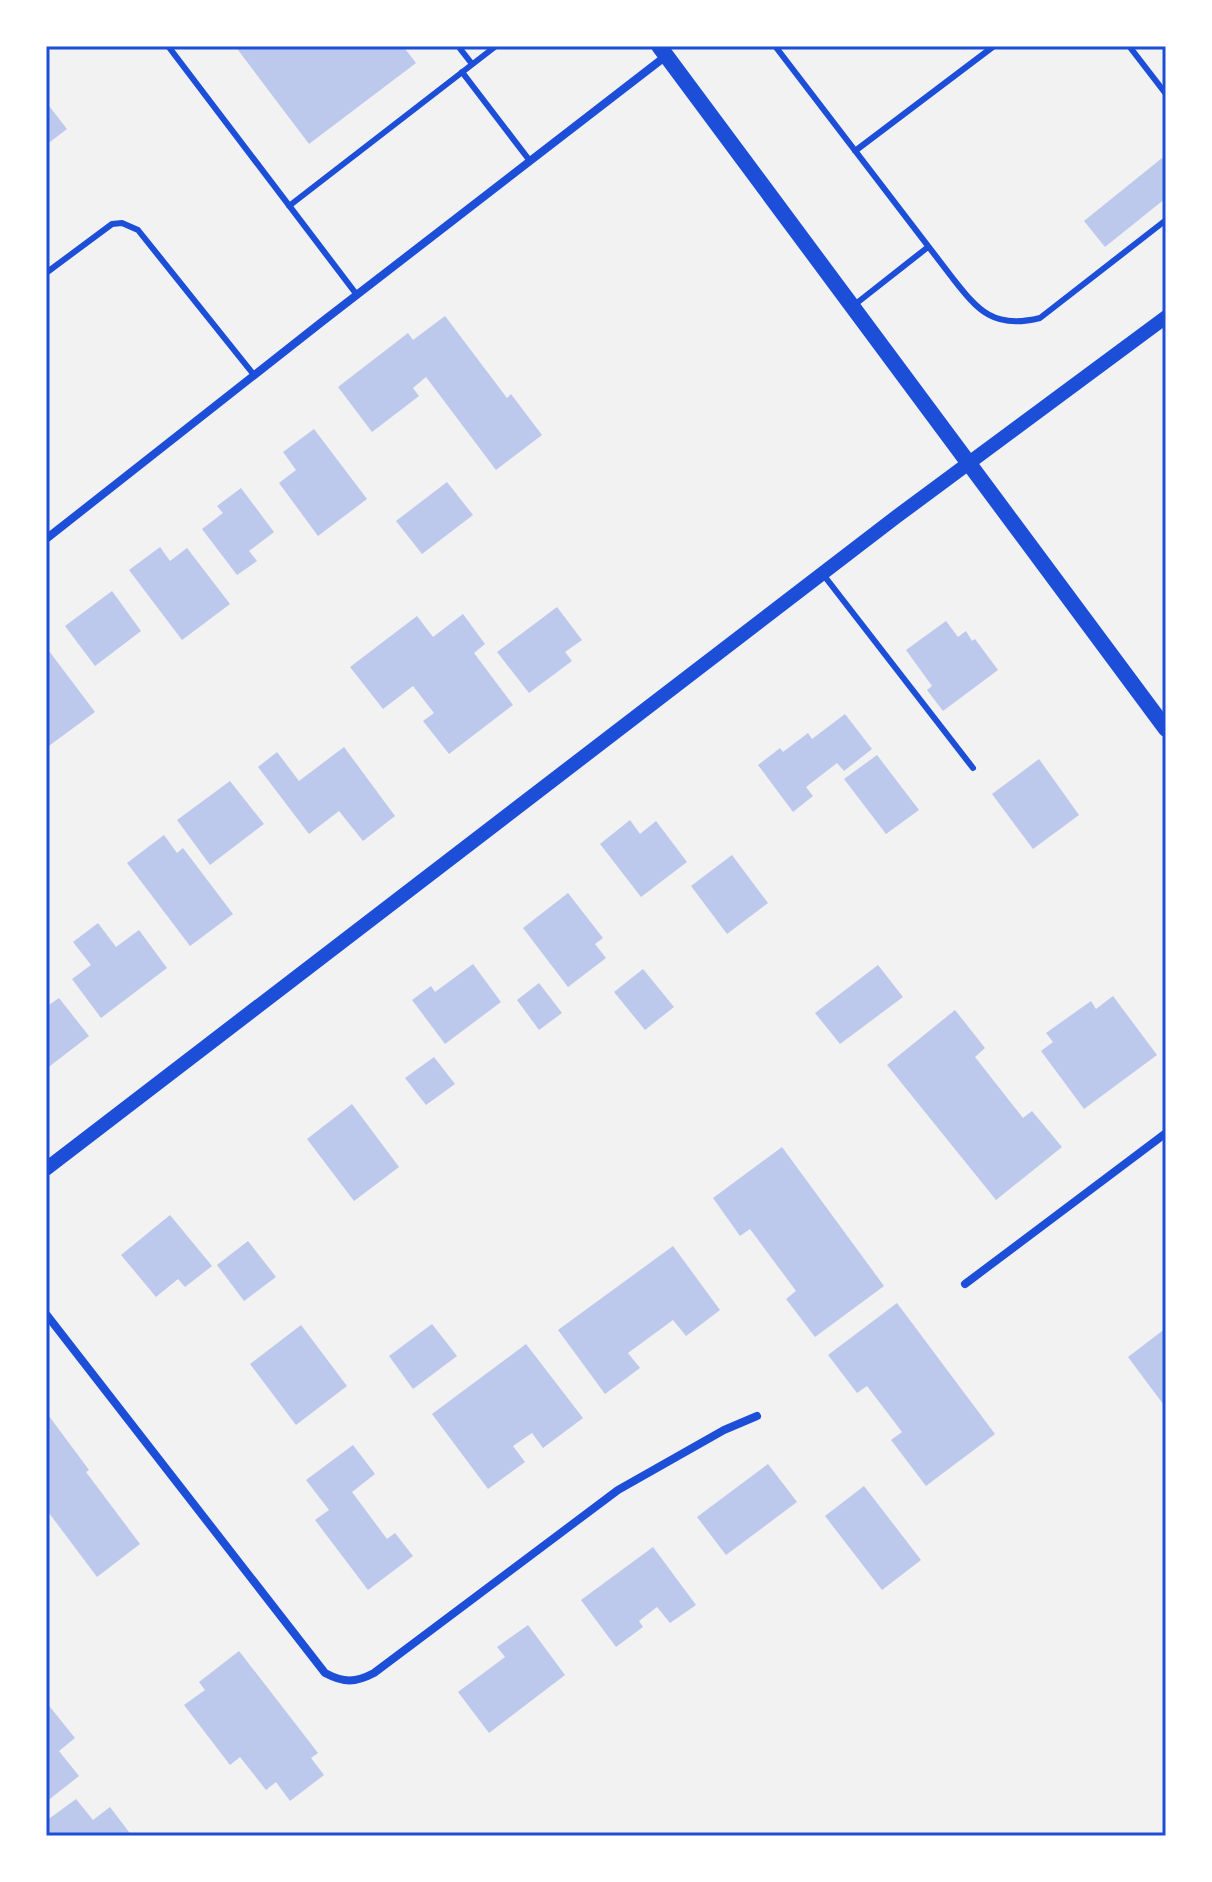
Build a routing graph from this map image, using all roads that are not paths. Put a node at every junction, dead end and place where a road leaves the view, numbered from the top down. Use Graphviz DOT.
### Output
graph roads {
  1 [pos="168,46"];
  2 [pos="458,46"];
  3 [pos="496,46"];
  4 [pos="775,46"];
  5 [pos="994,46"];
  6 [pos="1129,46"];
  7 [pos="663,51"];
  8 [pos="472,64"];
  9 [pos="462,72"];
  10 [pos="1166,94"];
  11 [pos="855,151"];
  12 [pos="530,161"];
  13 [pos="289,206"];
  14 [pos="1166,220"];
  15 [pos="928,247"];
  16 [pos="46,273"];
  17 [pos="357,295"];
  18 [pos="852,306"];
  19 [pos="1166,317"];
  20 [pos="254,375"];
  21 [pos="967,462"];
  22 [pos="46,539"];
  23 [pos="822,573"];
  24 [pos="1166,729"];
  25 [pos="973,768"];
  26 [pos="1166,1133"];
  27 [pos="46,1169"];
  28 [pos="965,1284"];
  29 [pos="46,1314"];
  30 [pos="757,1416"];
  1 -- 13 [label="lane"];
  2 -- 8 [label="lane"];
  3 -- 8 [label="lane"];
  4 -- 11 [label="lane"];
  5 -- 11 [label="lane"];
  6 -- 10 [label="lane"];
  7 -- 12 [label="street"];
  7 -- 18 [label="main road"];
  8 -- 9 [label="lane"];
  9 -- 12 [label="lane"];
  9 -- 13 [label="lane"];
  11 -- 15 [label="lane"];
  12 -- 17 [label="street"];
  13 -- 17 [label="lane"];
  14 -- 15 [label="lane"];
  15 -- 18 [label="lane"];
  16 -- 20 [label="lane"];
  17 -- 20 [label="street"];
  18 -- 21 [label="main road"];
  19 -- 21 [label="street"];
  20 -- 22 [label="street"];
  21 -- 23 [label="street"];
  21 -- 24 [label="main road"];
  23 -- 25 [label="lane"];
  23 -- 27 [label="street"];
  26 -- 28 [label="street"];
  29 -- 30 [label="street"];
}
